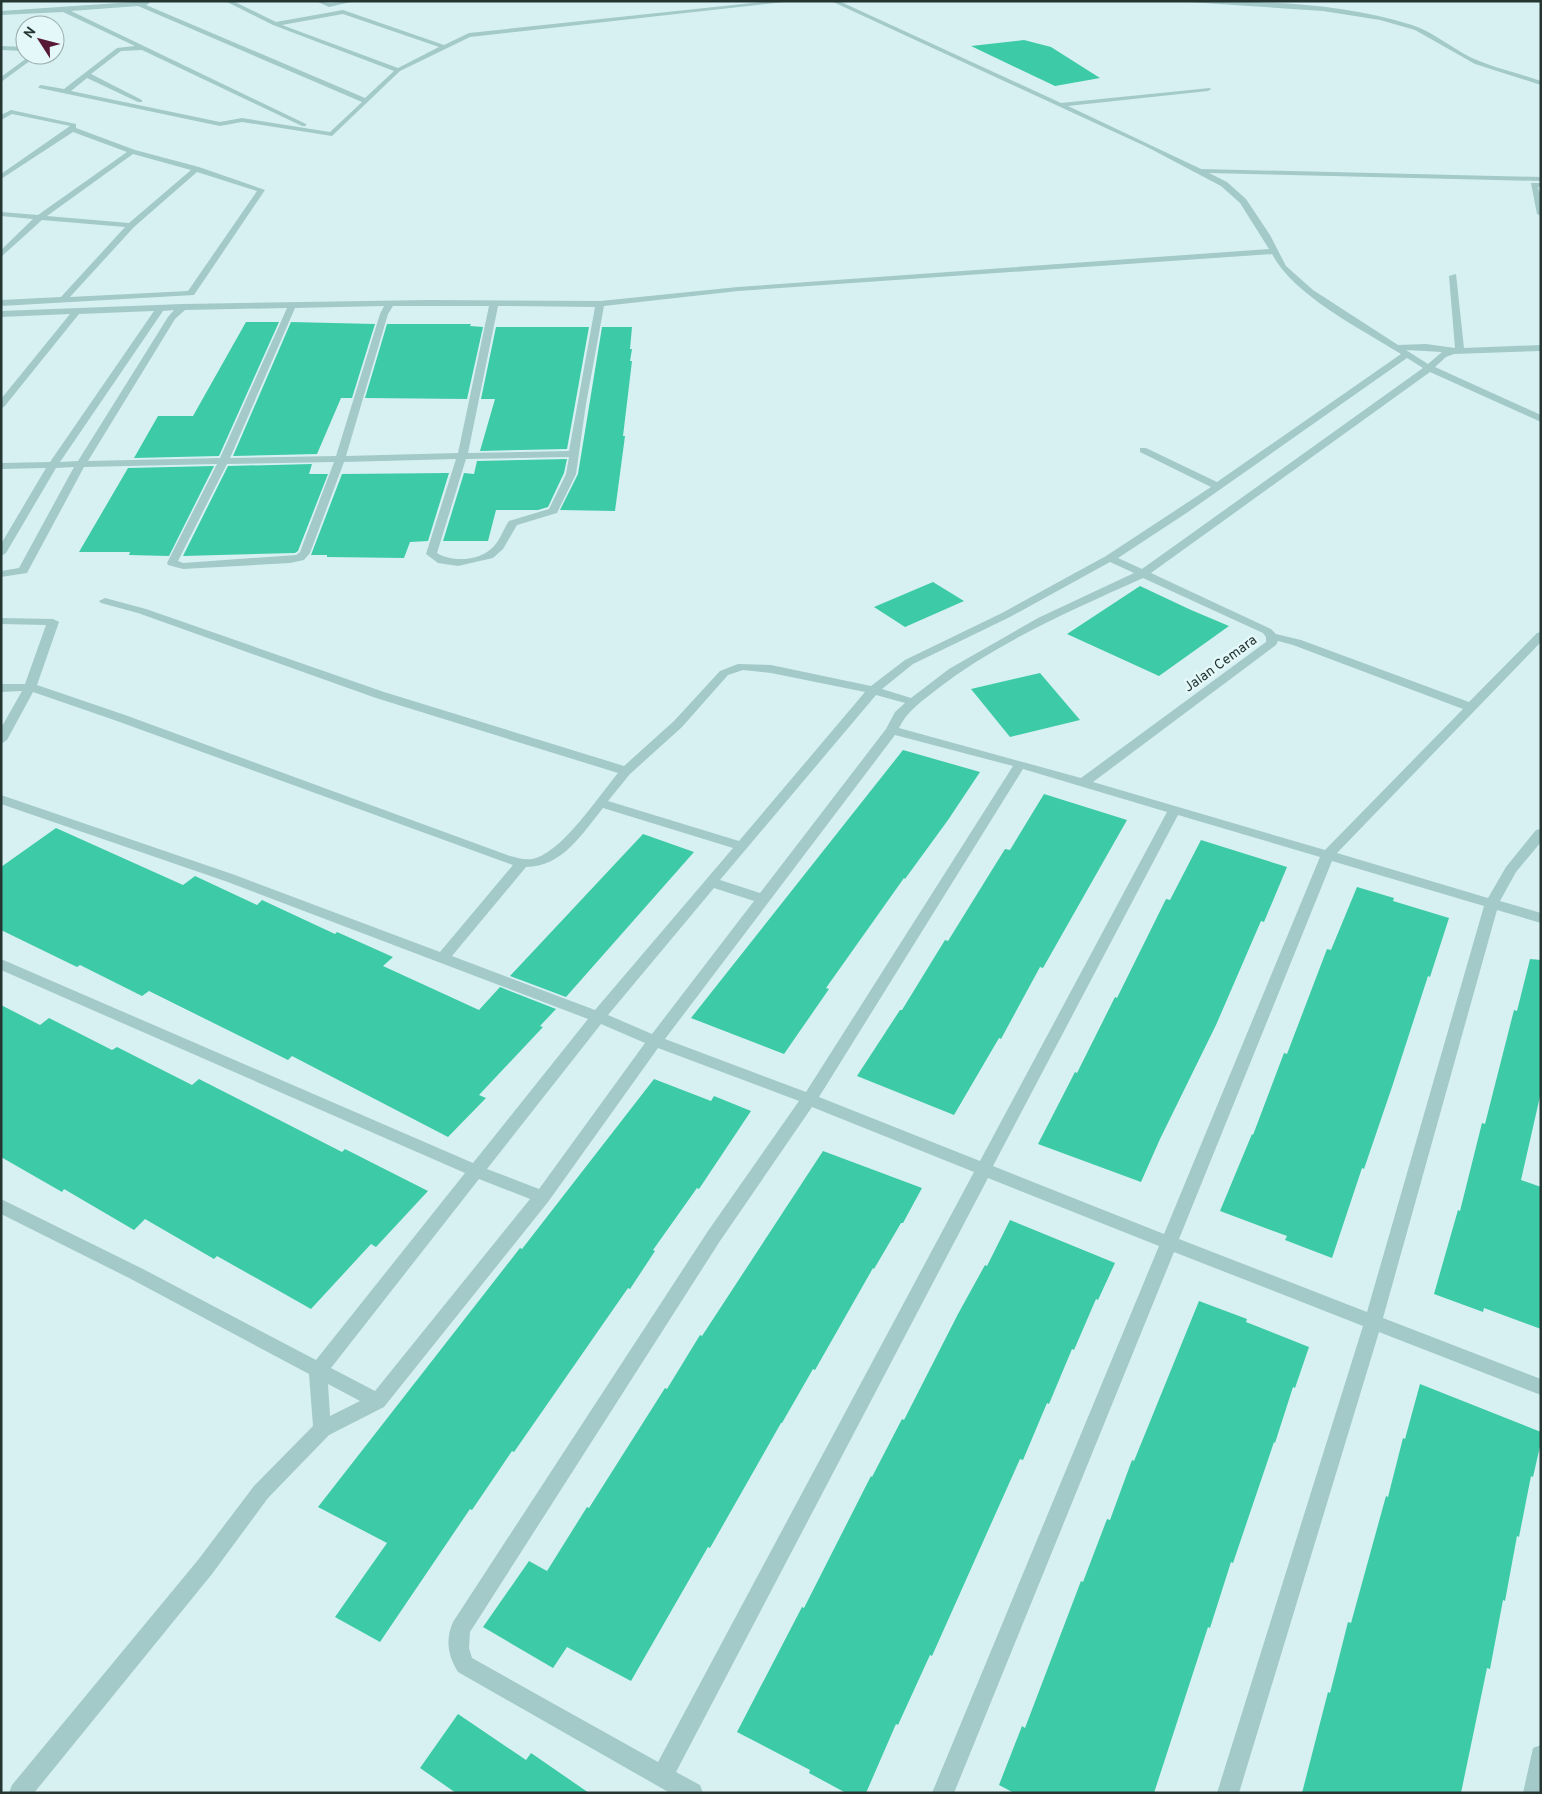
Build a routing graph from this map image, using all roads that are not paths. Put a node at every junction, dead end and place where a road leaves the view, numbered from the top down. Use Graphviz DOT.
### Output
graph roads {
  1 [pos="155,1"];
  2 [pos="228,1"];
  3 [pos="319,1"];
  4 [pos="352,1"];
  5 [pos="790,1"];
  6 [pos="834,1"];
  7 [pos="1176,1"];
  8 [pos="139,4"];
  9 [pos="64,10"];
  10 [pos="1,13"];
  11 [pos="275,24"];
  12 [pos="444,47"];
  13 [pos="1,48"];
  14 [pos="142,48"];
  15 [pos="15,49"];
  16 [pos="21,65"];
  17 [pos="398,70"];
  18 [pos="87,75"];
  19 [pos="1,80"];
  20 [pos="1541,83"];
  21 [pos="41,87"];
  22 [pos="1208,89"];
  23 [pos="65,92"];
  24 [pos="366,101"];
  25 [pos="1060,105"];
  26 [pos="159,110"];
  27 [pos="1,118"];
  28 [pos="72,130"];
  29 [pos="319,132"];
  30 [pos="132,152"];
  31 [pos="196,169"];
  32 [pos="1200,171"];
  33 [pos="1,178"];
  34 [pos="1541,179"];
  35 [pos="1541,185"];
  36 [pos="1,214"];
  37 [pos="1541,214"];
  38 [pos="41,216"];
  39 [pos="131,225"];
  40 [pos="1274,250"];
  41 [pos="1,255"];
  42 [pos="1453,276"];
  43 [pos="92,298"];
  44 [pos="53,300"];
  45 [pos="63,300"];
  46 [pos="1,303"];
  47 [pos="390,304"];
  48 [pos="494,304"];
  49 [pos="600,304"];
  50 [pos="292,306"];
  51 [pos="182,307"];
  52 [pos="160,308"];
  53 [pos="44,312"];
  54 [pos="79,312"];
  55 [pos="1,314"];
  56 [pos="1541,348"];
  57 [pos="1403,350"];
  58 [pos="1456,351"];
  59 [pos="1429,368"];
  60 [pos="109,383"];
  61 [pos="131,384"];
  62 [pos="1,405"];
  63 [pos="1541,419"];
  64 [pos="1143,450"];
  65 [pos="574,454"];
  66 [pos="462,457"];
  67 [pos="340,459"];
  68 [pos="224,461"];
  69 [pos="81,464"];
  70 [pos="53,465"];
  71 [pos="1,466"];
  72 [pos="1217,486"];
  73 [pos="1,553"];
  74 [pos="1110,558"];
  75 [pos="1,574"];
  76 [pos="1142,574"];
  77 [pos="105,601"];
  78 [pos="1,620"];
  79 [pos="1541,634"];
  80 [pos="1272,636"];
  81 [pos="30,687"];
  82 [pos="1,688"];
  83 [pos="873,690"];
  84 [pos="912,702"];
  85 [pos="1470,707"];
  86 [pos="892,730"];
  87 [pos="1,740"];
  88 [pos="1020,764"];
  89 [pos="626,771"];
  90 [pos="1083,783"];
  91 [pos="1,799"];
  92 [pos="600,803"];
  93 [pos="1174,810"];
  94 [pos="1541,833"];
  95 [pos="742,846"];
  96 [pos="1328,855"];
  97 [pos="522,863"];
  98 [pos="711,882"];
  99 [pos="763,899"];
  100 [pos="1492,903"];
  101 [pos="1541,918"];
  102 [pos="443,958"];
  103 [pos="1,964"];
  104 [pos="598,1017"];
  105 [pos="655,1041"];
  106 [pos="809,1099"];
  107 [pos="984,1169"];
  108 [pos="476,1171"];
  109 [pos="542,1197"];
  110 [pos="1,1206"];
  111 [pos="1170,1243"];
  112 [pos="1373,1322"];
  113 [pos="318,1371"];
  114 [pos="1541,1387"];
  115 [pos="378,1401"];
  116 [pos="322,1429"];
  117 [pos="1541,1756"];
  118 [pos="662,1776"];
  119 [pos="20,1793"];
  120 [pos="692,1793"];
  121 [pos="943,1793"];
  122 [pos="1228,1793"];
  123 [pos="1534,1793"];
  1 -- 8 [label="street"];
  2 -- 11 [label="street"];
  3 -- 4 [label="street"];
  5 -- 12 [label="street"];
  6 -- 25 [label="street"];
  7 -- 20 [label="street"];
  8 -- 9 [label="street"];
  8 -- 24 [label="street"];
  9 -- 10 [label="street"];
  9 -- 14 [label="street"];
  11 -- 12 [label="street"];
  11 -- 17 [label="street"];
  12 -- 17 [label="street"];
  13 -- 15 [label="street"];
  14 -- 18 [label="street"];
  14 -- 29 [label="street"];
  16 -- 19 [label="street"];
  17 -- 24 [label="street"];
  18 -- 23 [label="street"];
  18 -- 26 [label="street"];
  21 -- 23 [label="street"];
  22 -- 25 [label="street"];
  23 -- 26 [label="street"];
  24 -- 29 [label="street"];
  25 -- 32 [label="street"];
  26 -- 29 [label="street"];
  27 -- 28 [label="street"];
  28 -- 30 [label="street"];
  28 -- 33 [label="street"];
  30 -- 31 [label="street"];
  30 -- 38 [label="street"];
  31 -- 39 [label="street"];
  31 -- 43 [label="street"];
  32 -- 34 [label="street"];
  32 -- 40 [label="street"];
  35 -- 37 [label="street"];
  36 -- 38 [label="street"];
  38 -- 39 [label="street"];
  38 -- 41 [label="street"];
  39 -- 45 [label="street"];
  40 -- 49 [label="street"];
  40 -- 57 [label="street"];
  42 -- 58 [label="street"];
  43 -- 45 [label="street"];
  43 -- 54 [label="street"];
  44 -- 45 [label="street"];
  44 -- 46 [label="street"];
  44 -- 53 [label="street"];
  47 -- 48 [label="street"];
  47 -- 50 [label="street"];
  47 -- 67 [label="street"];
  48 -- 49 [label="street"];
  48 -- 66 [label="street"];
  49 -- 65 [label="street"];
  50 -- 51 [label="street"];
  50 -- 68 [label="street"];
  51 -- 52 [label="street"];
  51 -- 61 [label="street"];
  52 -- 54 [label="street"];
  52 -- 60 [label="street"];
  53 -- 54 [label="street"];
  53 -- 55 [label="street"];
  54 -- 62 [label="street"];
  56 -- 58 [label="street"];
  57 -- 58 [label="street"];
  57 -- 59 [label="street"];
  57 -- 72 [label="street"];
  58 -- 59 [label="street"];
  59 -- 63 [label="street"];
  59 -- 76 [label="street"];
  60 -- 61 [label="street"];
  60 -- 70 [label="street"];
  61 -- 69 [label="street"];
  64 -- 72 [label="street"];
  65 -- 66 [label="street"];
  65 -- 66 [label="street"];
  66 -- 67 [label="street"];
  67 -- 68 [label="street"];
  67 -- 68 [label="street"];
  68 -- 69 [label="street"];
  69 -- 70 [label="street"];
  69 -- 75 [label="street"];
  70 -- 71 [label="street"];
  70 -- 73 [label="street"];
  72 -- 74 [label="street"];
  74 -- 76 [label="street, Jalan Cemara"];
  74 -- 83 [label="street"];
  76 -- 80 [label="street, Jalan Cemara"];
  76 -- 84 [label="street"];
  77 -- 89 [label="street"];
  78 -- 81 [label="street"];
  79 -- 85 [label="street"];
  80 -- 85 [label="street"];
  80 -- 90 [label="street, Jalan Cemara"];
  81 -- 82 [label="street"];
  81 -- 87 [label="street"];
  81 -- 97 [label="street"];
  83 -- 84 [label="street"];
  83 -- 89 [label="street"];
  83 -- 95 [label="street"];
  84 -- 86 [label="street"];
  85 -- 96 [label="street"];
  86 -- 88 [label="street"];
  86 -- 99 [label="street"];
  88 -- 90 [label="street"];
  88 -- 106 [label="street"];
  89 -- 92 [label="street"];
  90 -- 93 [label="street"];
  91 -- 102 [label="street"];
  92 -- 95 [label="street"];
  92 -- 97 [label="street"];
  93 -- 96 [label="street"];
  93 -- 107 [label="street"];
  94 -- 100 [label="street"];
  95 -- 98 [label="street"];
  96 -- 100 [label="street"];
  96 -- 111 [label="street"];
  97 -- 102 [label="street"];
  98 -- 99 [label="street"];
  98 -- 104 [label="street"];
  99 -- 105 [label="street"];
  100 -- 101 [label="street"];
  100 -- 112 [label="street"];
  102 -- 104 [label="street"];
  103 -- 108 [label="street"];
  104 -- 105 [label="street"];
  104 -- 108 [label="street"];
  105 -- 106 [label="street"];
  105 -- 109 [label="street"];
  106 -- 107 [label="street"];
  106 -- 118 [label="street"];
  107 -- 111 [label="street"];
  107 -- 118 [label="street"];
  108 -- 109 [label="street"];
  108 -- 113 [label="street"];
  109 -- 115 [label="street"];
  110 -- 113 [label="street"];
  111 -- 112 [label="street"];
  111 -- 121 [label="street"];
  112 -- 114 [label="street"];
  112 -- 122 [label="street"];
  113 -- 115 [label="street"];
  113 -- 116 [label="street"];
  115 -- 116 [label="street"];
  116 -- 119 [label="street"];
  117 -- 123 [label="street"];
  118 -- 120 [label="street"];
}
